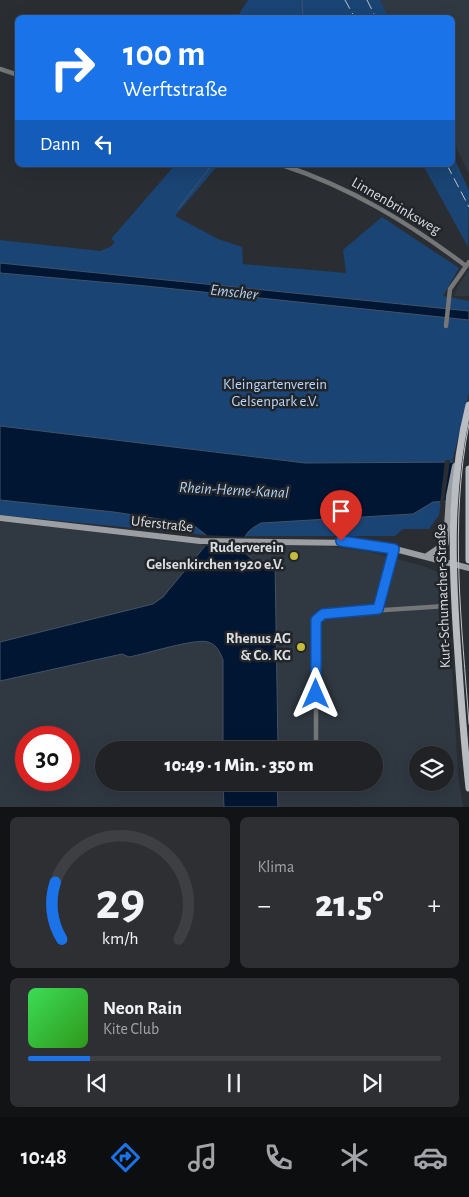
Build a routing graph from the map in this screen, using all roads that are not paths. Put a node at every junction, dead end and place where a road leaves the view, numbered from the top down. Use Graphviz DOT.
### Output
graph roads {
  1 [pos="0,69"];
  2 [pos="15,74"];
  3 [pos="287,167"];
  4 [pos="467,264"];
  5 [pos="446,326"];
  6 [pos="469,405"];
  7 [pos="469,469"];
  8 [pos="451,506"];
  9 [pos="0,518"];
  10 [pos="394,549"];
  11 [pos="427,556"];
  12 [pos="469,560"];
  13 [pos="454,563"];
  14 [pos="469,568"];
  15 [pos="446,606"];
  16 [pos="378,609"];
  17 [pos="316,741"];
  18 [pos="469,788"];
  1 -- 2 [label="street"];
  3 -- 4 [label="street, Linnenbrinksweg"];
  4 -- 5 [label="street"];
  6 -- 8 [label="main road, Kurt-Schumacher-Straße"];
  7 -- 12 [label="main road, Kurt-Schumacher-Straße"];
  8 -- 11 [label="main road"];
  8 -- 13 [label="main road, Kurt-Schumacher-Straße"];
  9 -- 10 [label="main road, Uferstraße"];
  10 -- 11 [label="main road, Uferstraße"];
  10 -- 16 [label="street"];
  11 -- 13 [label="main road, Uferstraße"];
  13 -- 14 [label="main road, Uferstraße"];
  13 -- 18 [label="main road, Kurt-Schumacher-Straße"];
  15 -- 16 [label="street"];
  16 -- 17 [label="street"];
}
